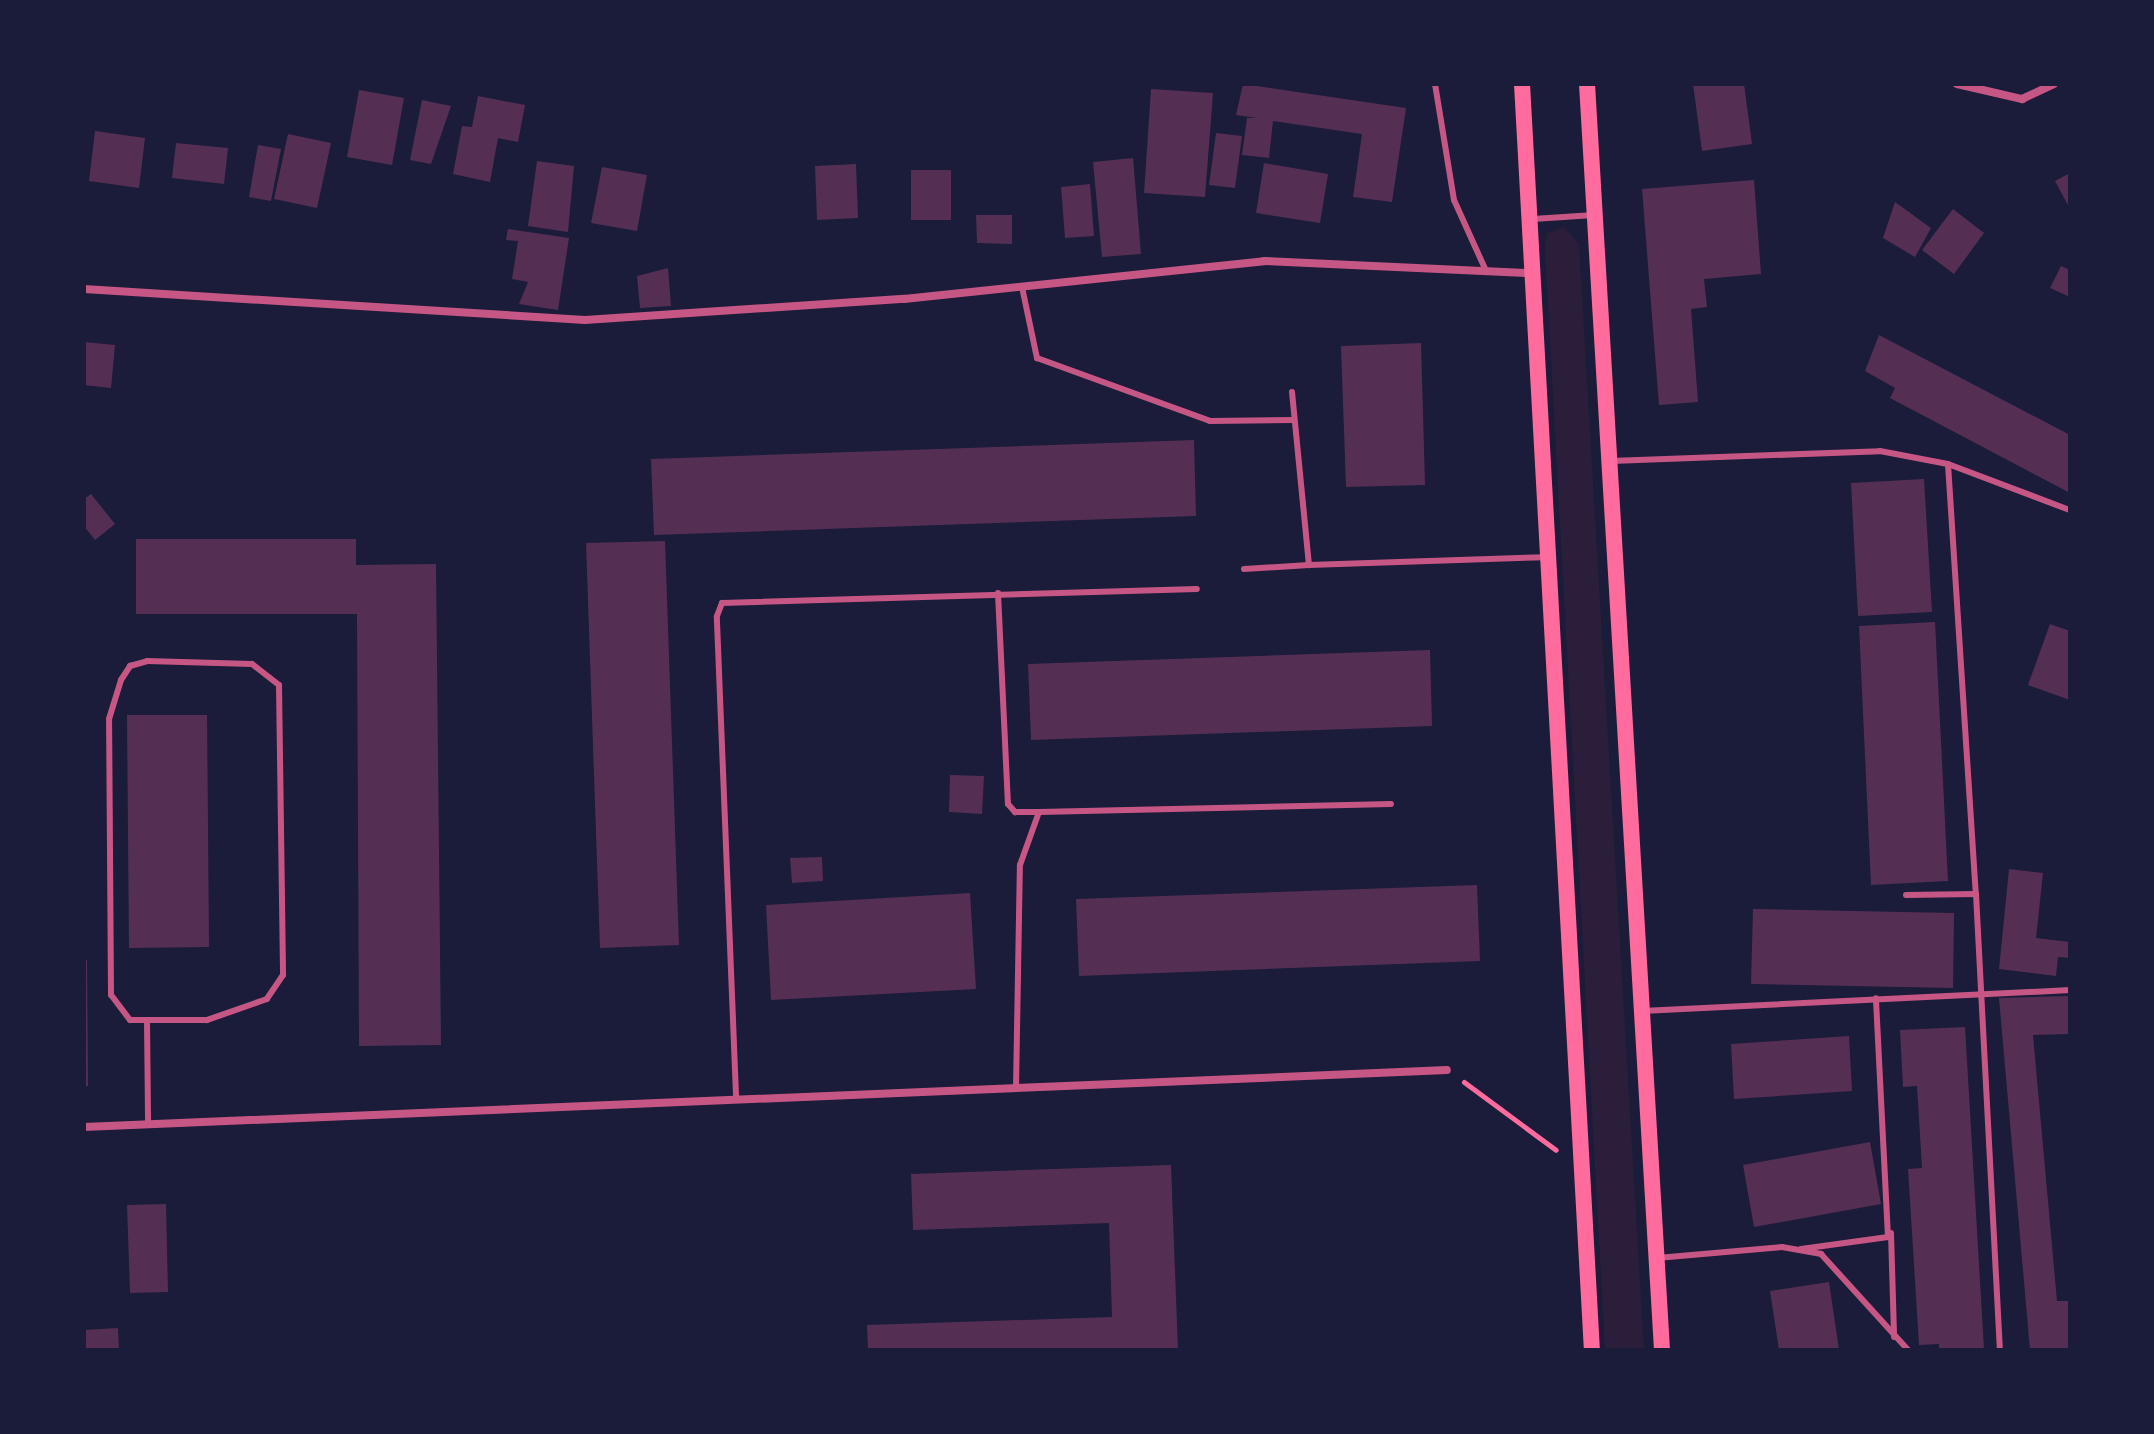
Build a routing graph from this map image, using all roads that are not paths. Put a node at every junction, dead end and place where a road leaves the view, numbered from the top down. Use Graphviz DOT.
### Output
graph roads {
  1 [pos="1435,84"];
  2 [pos="1522,84"];
  3 [pos="1587,84"];
  4 [pos="1957,84"];
  5 [pos="2054,84"];
  6 [pos="1595,215"];
  7 [pos="1529,219"];
  8 [pos="1486,271"];
  9 [pos="1533,273"];
  10 [pos="1022,287"];
  11 [pos="84,289"];
  12 [pos="1292,392"];
  13 [pos="1294,420"];
  14 [pos="1611,461"];
  15 [pos="1948,464"];
  16 [pos="2070,510"];
  17 [pos="1549,557"];
  18 [pos="1309,565"];
  19 [pos="1244,569"];
  20 [pos="1197,589"];
  21 [pos="998,593"];
  22 [pos="1391,804"];
  23 [pos="1039,812"];
  24 [pos="1976,894"];
  25 [pos="1906,895"];
  26 [pos="2070,990"];
  27 [pos="1979,993"];
  28 [pos="1876,998"];
  29 [pos="1642,1011"];
  30 [pos="147,1020"];
  31 [pos="1447,1070"];
  32 [pos="1016,1088"];
  33 [pos="736,1095"];
  34 [pos="148,1124"];
  35 [pos="84,1127"];
  36 [pos="1891,1224"];
  37 [pos="1801,1249"];
  38 [pos="1656,1258"];
  39 [pos="1894,1337"];
  40 [pos="1592,1350"];
  41 [pos="1662,1350"];
  42 [pos="1908,1350"];
  43 [pos="2000,1350"];
  1 -- 8 [label="lane"];
  2 -- 7 [label="main road"];
  3 -- 6 [label="main road"];
  4 -- 5 [label="street"];
  6 -- 7 [label="lane"];
  6 -- 14 [label="main road"];
  7 -- 9 [label="main road"];
  8 -- 9 [label="street"];
  8 -- 10 [label="street"];
  9 -- 17 [label="main road"];
  10 -- 11 [label="street"];
  10 -- 13 [label="lane"];
  12 -- 13 [label="lane"];
  13 -- 18 [label="lane"];
  14 -- 15 [label="lane"];
  14 -- 29 [label="main road"];
  15 -- 16 [label="lane"];
  15 -- 24 [label="lane"];
  17 -- 18 [label="lane"];
  17 -- 40 [label="main road"];
  18 -- 19 [label="lane"];
  20 -- 21 [label="lane"];
  21 -- 23 [label="lane"];
  21 -- 33 [label="lane"];
  22 -- 23 [label="lane"];
  23 -- 32 [label="lane"];
  24 -- 25 [label="lane"];
  24 -- 27 [label="lane"];
  26 -- 27 [label="lane"];
  27 -- 28 [label="lane"];
  27 -- 43 [label="lane"];
  28 -- 29 [label="lane"];
  28 -- 36 [label="lane"];
  29 -- 38 [label="main road"];
  30 -- 30 [label="lane"];
  30 -- 34 [label="lane"];
  31 -- 32 [label="street"];
  32 -- 33 [label="street"];
  33 -- 34 [label="street"];
  34 -- 35 [label="street"];
  36 -- 37 [label="lane"];
  36 -- 39 [label="lane"];
  37 -- 38 [label="lane"];
  37 -- 39 [label="lane"];
  38 -- 41 [label="main road"];
  39 -- 42 [label="lane"];
}
